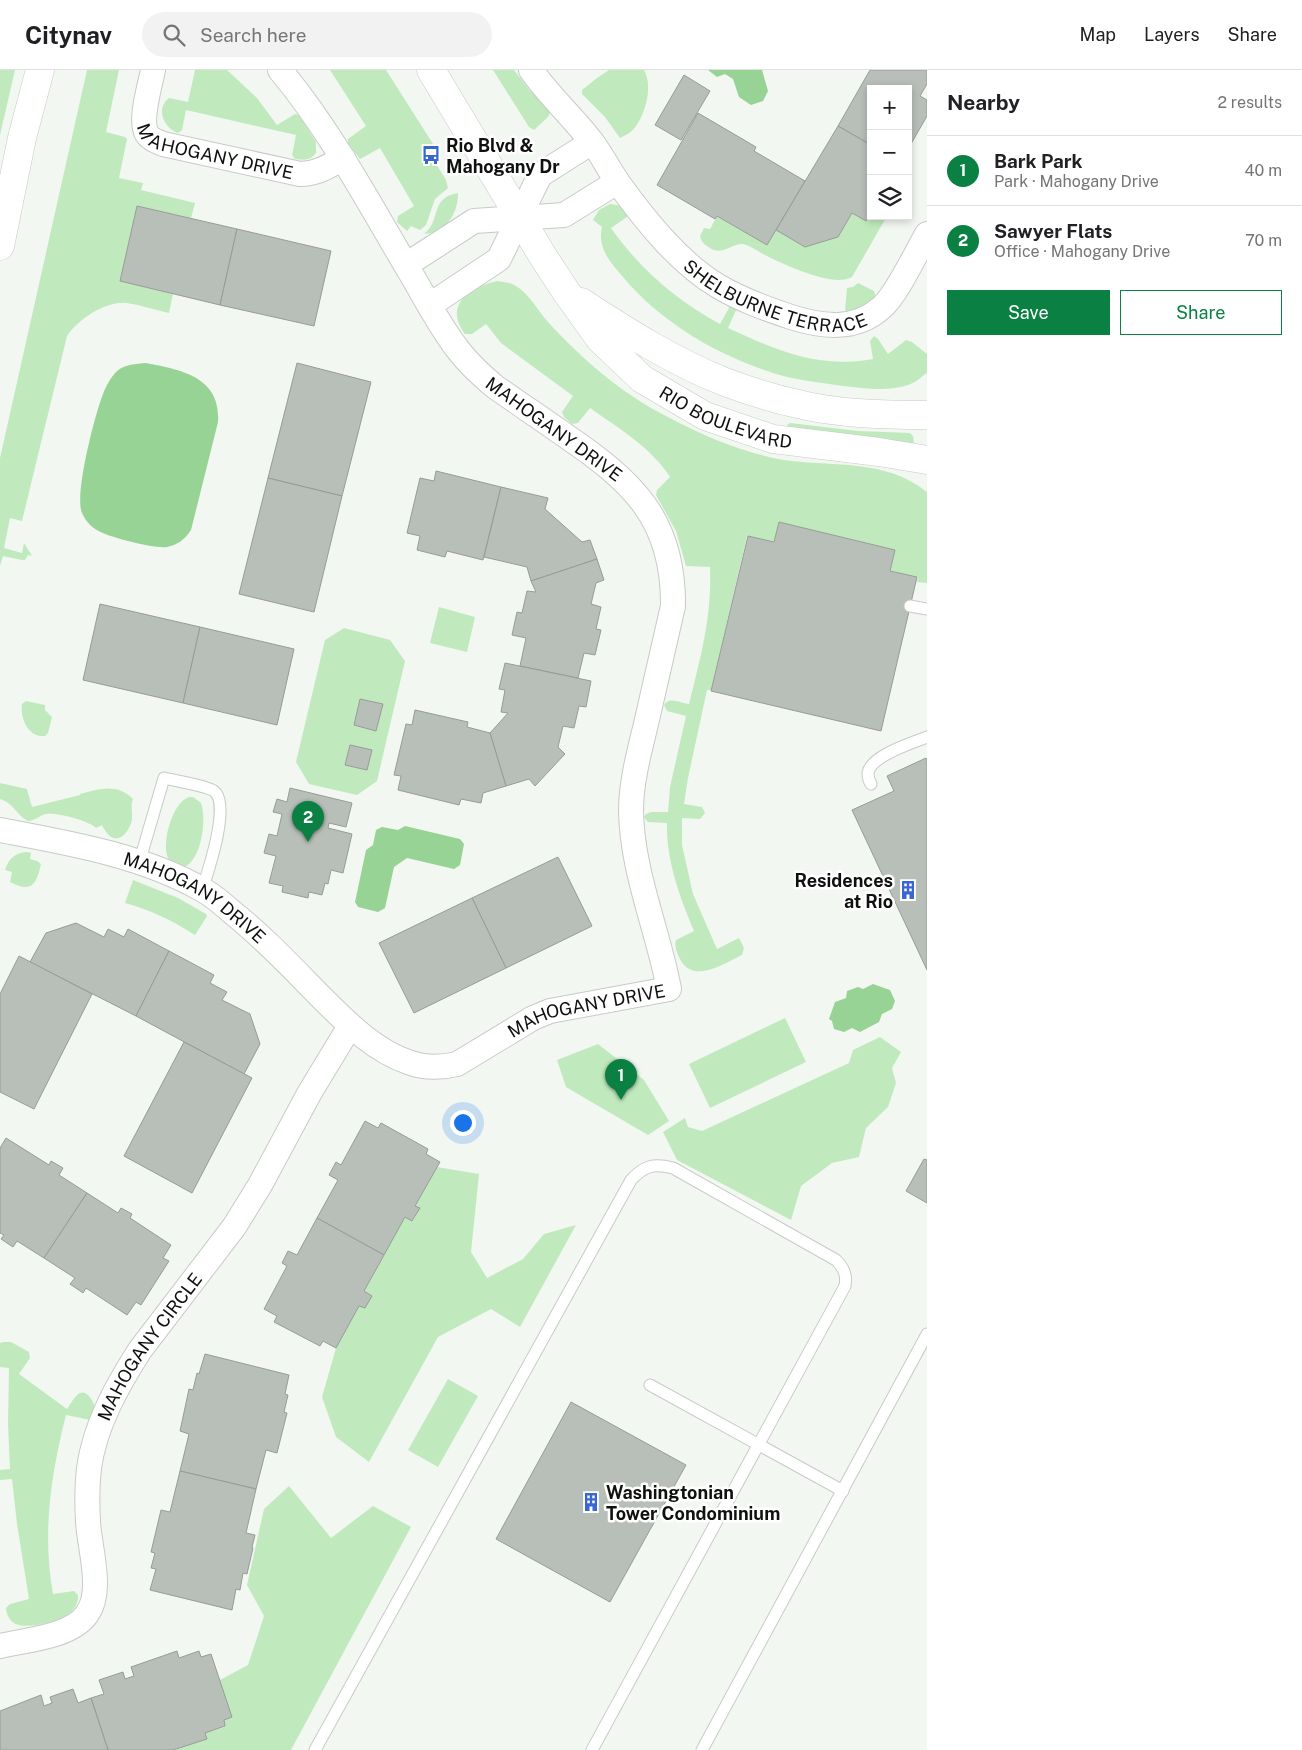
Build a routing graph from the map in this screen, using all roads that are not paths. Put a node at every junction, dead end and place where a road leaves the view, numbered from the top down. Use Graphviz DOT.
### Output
graph roads {
  1 [pos="40,70"];
  2 [pos="153,70"];
  3 [pos="280,70"];
  4 [pos="431,70"];
  5 [pos="531,70"];
  6 [pos="592,142"];
  7 [pos="343,158"];
  8 [pos="617,182"];
  9 [pos="520,218"];
  10 [pos="927,234"];
  11 [pos="0,246"];
  12 [pos="406,265"];
  13 [pos="567,293"];
  14 [pos="430,305"];
  15 [pos="927,415"];
  16 [pos="927,460"];
  17 [pos="910,606"];
  18 [pos="927,610"];
  19 [pos="927,737"];
  20 [pos="871,784"];
  21 [pos="0,830"];
  22 [pos="140,862"];
  23 [pos="202,890"];
  24 [pos="350,1026"];
  25 [pos="927,1334"];
  26 [pos="650,1385"];
  27 [pos="759,1444"];
  28 [pos="842,1491"];
  29 [pos="0,1646"];
  30 [pos="315,1750"];
  31 [pos="592,1750"];
  32 [pos="702,1750"];
  1 -- 11 [label="street"];
  2 -- 7 [label="street, MAHOGANY DRIVE"];
  3 -- 7 [label="street, MAHOGANY DRIVE"];
  4 -- 9 [label="street, RIO BOULEVARD"];
  5 -- 6 [label="street, SHELBURNE TERRACE"];
  6 -- 8 [label="street, SHELBURNE TERRACE"];
  6 -- 9 [label="street"];
  7 -- 12 [label="street, MAHOGANY DRIVE"];
  8 -- 9 [label="street"];
  8 -- 10 [label="street, SHELBURNE TERRACE"];
  9 -- 12 [label="street"];
  9 -- 13 [label="street, RIO BOULEVARD"];
  9 -- 14 [label="street"];
  12 -- 14 [label="street, MAHOGANY DRIVE"];
  13 -- 15 [label="street, RIO BOULEVARD"];
  13 -- 16 [label="street, RIO BOULEVARD"];
  14 -- 24 [label="street, MAHOGANY DRIVE"];
  17 -- 18 [label="lane"];
  19 -- 20 [label="lane"];
  21 -- 22 [label="street, MAHOGANY DRIVE"];
  22 -- 23 [label="street, MAHOGANY DRIVE"];
  22 -- 23 [label="lane"];
  23 -- 24 [label="street, MAHOGANY DRIVE"];
  24 -- 29 [label="street, MAHOGANY CIRCLE"];
  25 -- 28 [label="lane"];
  26 -- 27 [label="lane"];
  27 -- 28 [label="lane"];
  27 -- 30 [label="lane"];
  27 -- 31 [label="lane"];
  28 -- 32 [label="lane"];
}
